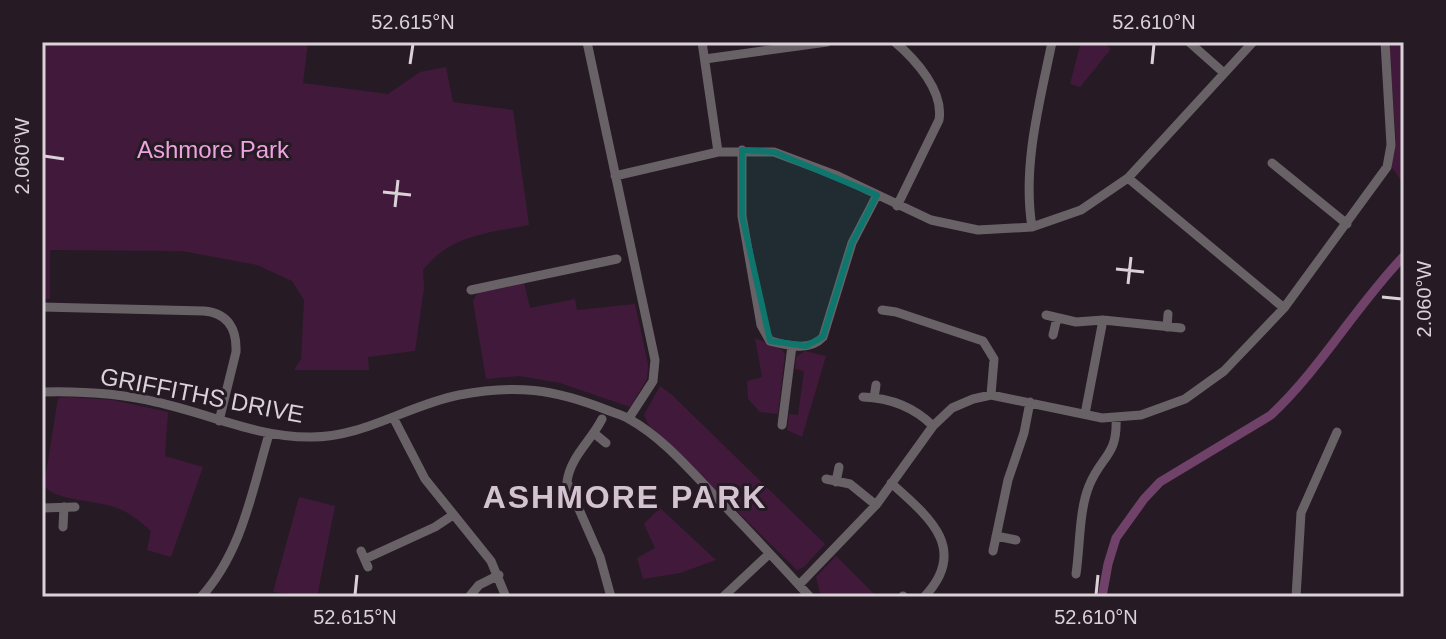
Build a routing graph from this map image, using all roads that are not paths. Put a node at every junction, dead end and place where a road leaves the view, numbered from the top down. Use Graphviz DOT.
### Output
graph roads {
  1 [pos="587,42"];
  2 [pos="702,42"];
  3 [pos="827,42"];
  4 [pos="895,42"];
  5 [pos="1052,42"];
  6 [pos="1189,42"];
  7 [pos="1253,42"];
  8 [pos="1385,42"];
  9 [pos="802,44"];
  10 [pos="705,59"];
  11 [pos="1224,73"];
  12 [pos="742,150"];
  13 [pos="718,152"];
  14 [pos="1272,163"];
  15 [pos="615,176"];
  16 [pos="1128,178"];
  17 [pos="877,195"];
  18 [pos="897,206"];
  19 [pos="1347,224"];
  20 [pos="1032,227"];
  21 [pos="617,259"];
  22 [pos="471,290"];
  23 [pos="897,300"];
  24 [pos="42,307"];
  25 [pos="1284,308"];
  26 [pos="882,310"];
  27 [pos="896,312"];
  28 [pos="1168,314"];
  29 [pos="1103,320"];
  30 [pos="1167,327"];
  31 [pos="1181,328"];
  32 [pos="1053,335"];
  33 [pos="792,346"];
  34 [pos="876,385"];
  35 [pos="42,392"];
  36 [pos="991,395"];
  37 [pos="863,397"];
  38 [pos="874,398"];
  39 [pos="1030,402"];
  40 [pos="1085,414"];
  41 [pos="1116,417"];
  42 [pos="629,418"];
  43 [pos="394,419"];
  44 [pos="602,419"];
  45 [pos="219,421"];
  46 [pos="782,425"];
  47 [pos="933,426"];
  48 [pos="1337,432"];
  49 [pos="269,434"];
  50 [pos="595,434"];
  51 [pos="606,443"];
  52 [pos="839,467"];
  53 [pos="891,483"];
  54 [pos="876,505"];
  55 [pos="64,507"];
  56 [pos="75,507"];
  57 [pos="42,508"];
  58 [pos="453,515"];
  59 [pos="63,527"];
  60 [pos="996,536"];
  61 [pos="1016,540"];
  62 [pos="993,551"];
  63 [pos="769,554"];
  64 [pos="365,559"];
  65 [pos="1065,559"];
  66 [pos="1078,561"];
  67 [pos="1076,574"];
  68 [pos="499,575"];
  69 [pos="799,585"];
  70 [pos="201,597"];
  71 [pos="469,597"];
  72 [pos="506,597"];
  73 [pos="611,597"];
  74 [pos="723,597"];
  75 [pos="810,597"];
  76 [pos="924,597"];
  77 [pos="1296,597"];
  1 -- 15 [label="street"];
  2 -- 10 [label="street"];
  3 -- 9 [label="street"];
  4 -- 18 [label="street"];
  5 -- 20 [label="street"];
  6 -- 11 [label="street"];
  7 -- 11 [label="street"];
  8 -- 19 [label="street"];
  9 -- 10 [label="street"];
  10 -- 13 [label="street"];
  11 -- 16 [label="street"];
  12 -- 13 [label="street"];
  12 -- 17 [label="street"];
  12 -- 33 [label="street"];
  13 -- 15 [label="street"];
  14 -- 19 [label="street"];
  15 -- 42 [label="street"];
  16 -- 20 [label="street"];
  16 -- 25 [label="street"];
  17 -- 18 [label="street"];
  17 -- 33 [label="street"];
  18 -- 20 [label="street"];
  19 -- 25 [label="street"];
  21 -- 22 [label="street"];
  23 -- 27 [label="street"];
  24 -- 45 [label="street"];
  25 -- 41 [label="street"];
  26 -- 27 [label="street"];
  27 -- 36 [label="street"];
  28 -- 30 [label="street"];
  29 -- 30 [label="street"];
  29 -- 32 [label="street"];
  29 -- 40 [label="street"];
  30 -- 31 [label="street"];
  33 -- 46 [label="street"];
  34 -- 38 [label="street"];
  35 -- 45 [label="street, GRIFFITHS DRIVE"];
  36 -- 39 [label="street"];
  36 -- 47 [label="street"];
  37 -- 38 [label="street"];
  38 -- 47 [label="street"];
  39 -- 40 [label="street"];
  39 -- 60 [label="street"];
  40 -- 41 [label="street"];
  41 -- 66 [label="street"];
  42 -- 43 [label="street, GRIFFITHS DRIVE"];
  42 -- 63 [label="street, GRIFFITHS DRIVE"];
  43 -- 49 [label="street, GRIFFITHS DRIVE"];
  43 -- 58 [label="street"];
  44 -- 50 [label="street"];
  45 -- 49 [label="street, GRIFFITHS DRIVE"];
  47 -- 53 [label="street"];
  48 -- 77 [label="street"];
  49 -- 70 [label="street"];
  50 -- 51 [label="street"];
  50 -- 73 [label="street"];
  52 -- 54 [label="street"];
  53 -- 54 [label="street"];
  53 -- 76 [label="street"];
  54 -- 69 [label="street"];
  55 -- 56 [label="street"];
  55 -- 57 [label="street"];
  55 -- 59 [label="street"];
  58 -- 64 [label="street"];
  58 -- 68 [label="street"];
  60 -- 61 [label="street"];
  60 -- 62 [label="street"];
  63 -- 69 [label="street, GRIFFITHS DRIVE"];
  63 -- 74 [label="street"];
  65 -- 66 [label="street"];
  66 -- 67 [label="street"];
  68 -- 71 [label="street"];
  68 -- 72 [label="street"];
  69 -- 75 [label="street, GRIFFITHS DRIVE"];
}
